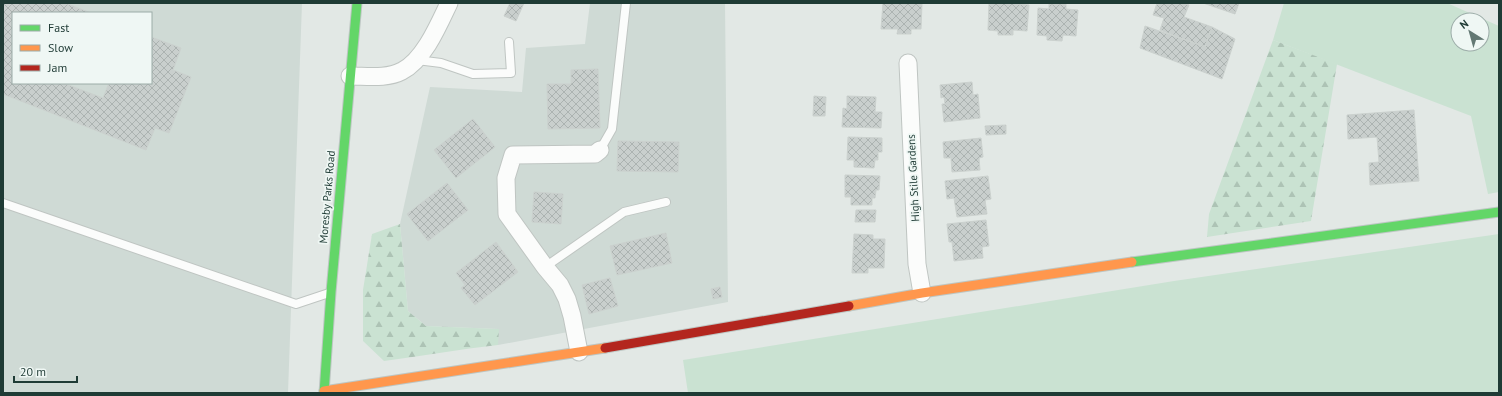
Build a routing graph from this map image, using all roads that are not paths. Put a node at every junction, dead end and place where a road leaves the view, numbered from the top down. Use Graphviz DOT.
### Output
graph roads {
  1 [pos="357,3"];
  2 [pos="449,3"];
  3 [pos="626,3"];
  4 [pos="509,42"];
  5 [pos="416,60"];
  6 [pos="908,63"];
  7 [pos="350,76"];
  8 [pos="600,150"];
  9 [pos="666,202"];
  10 [pos="3,203"];
  11 [pos="1499,212"];
  12 [pos="546,268"];
  13 [pos="331,292"];
  14 [pos="922,293"];
  15 [pos="579,352"];
  16 [pos="324,392"];
  1 -- 7 [label="street, Moresby Parks Road"];
  2 -- 5 [label="street"];
  3 -- 8 [label="lane"];
  4 -- 5 [label="lane"];
  5 -- 7 [label="street"];
  6 -- 14 [label="street, High Stile Gardens"];
  7 -- 13 [label="street, Moresby Parks Road"];
  8 -- 12 [label="street"];
  9 -- 12 [label="lane"];
  10 -- 13 [label="lane"];
  11 -- 14 [label="street"];
  12 -- 15 [label="street"];
  13 -- 16 [label="street, Moresby Parks Road"];
  14 -- 15 [label="street"];
  15 -- 16 [label="street"];
}
